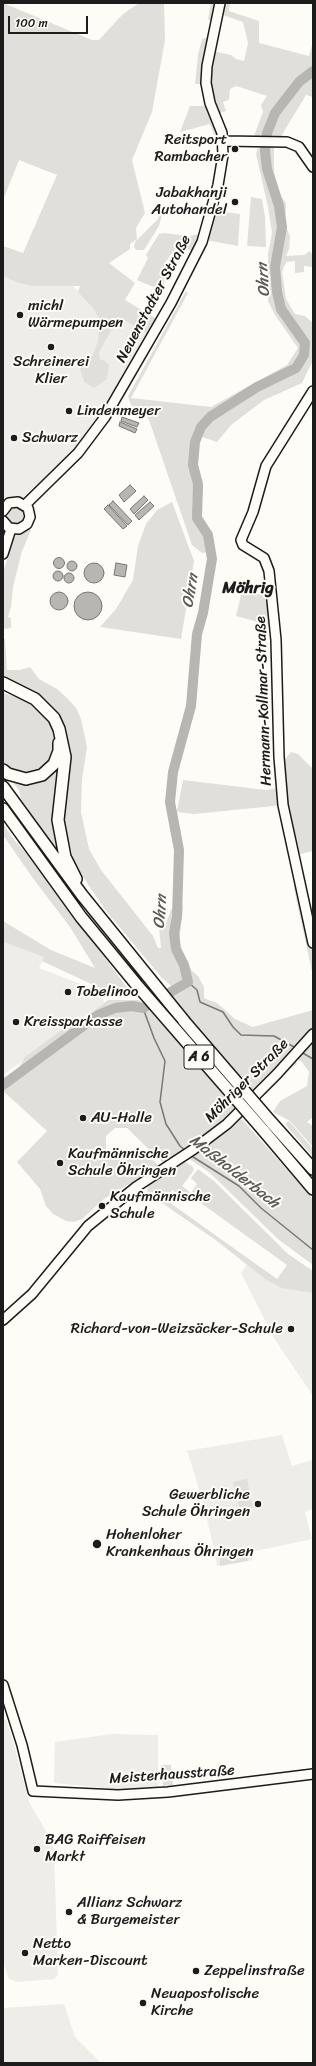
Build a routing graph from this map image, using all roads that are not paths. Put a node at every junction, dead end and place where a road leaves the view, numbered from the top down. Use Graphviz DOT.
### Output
graph roads {
  1 [pos="220,3"];
  2 [pos="223,140"];
  3 [pos="313,167"];
  4 [pos="313,391"];
  5 [pos="25,505"];
  6 [pos="4,508"];
  7 [pos="3,521"];
  8 [pos="12,529"];
  9 [pos="3,554"];
  10 [pos="3,683"];
  11 [pos="3,691"];
  12 [pos="3,770"];
  13 [pos="3,787"];
  14 [pos="3,809"];
  15 [pos="82,896"];
  16 [pos="313,943"];
  17 [pos="313,1034"];
  18 [pos="313,1169"];
  19 [pos="313,1189"];
  20 [pos="3,1320"];
  21 [pos="3,1685"];
  22 [pos="313,1774"];
  1 -- 2 [label="street, Neuenstadter Straße"];
  2 -- 3 [label="street"];
  2 -- 5 [label="street, Neuenstadter Straße"];
  4 -- 16 [label="street, Hermann-Kollmar-Straße"];
  5 -- 6 [label="street"];
  5 -- 8 [label="street"];
  7 -- 8 [label="street"];
  8 -- 9 [label="street"];
  10 -- 15 [label="highway"];
  11 -- 12 [label="highway"];
  13 -- 15 [label="highway, A 6"];
  14 -- 19 [label="highway, A 6, bridge"];
  15 -- 18 [label="highway, A 6, bridge"];
  17 -- 20 [label="street, Möhriger Straße"];
  21 -- 22 [label="street, Meisterhausstraße"];
}
